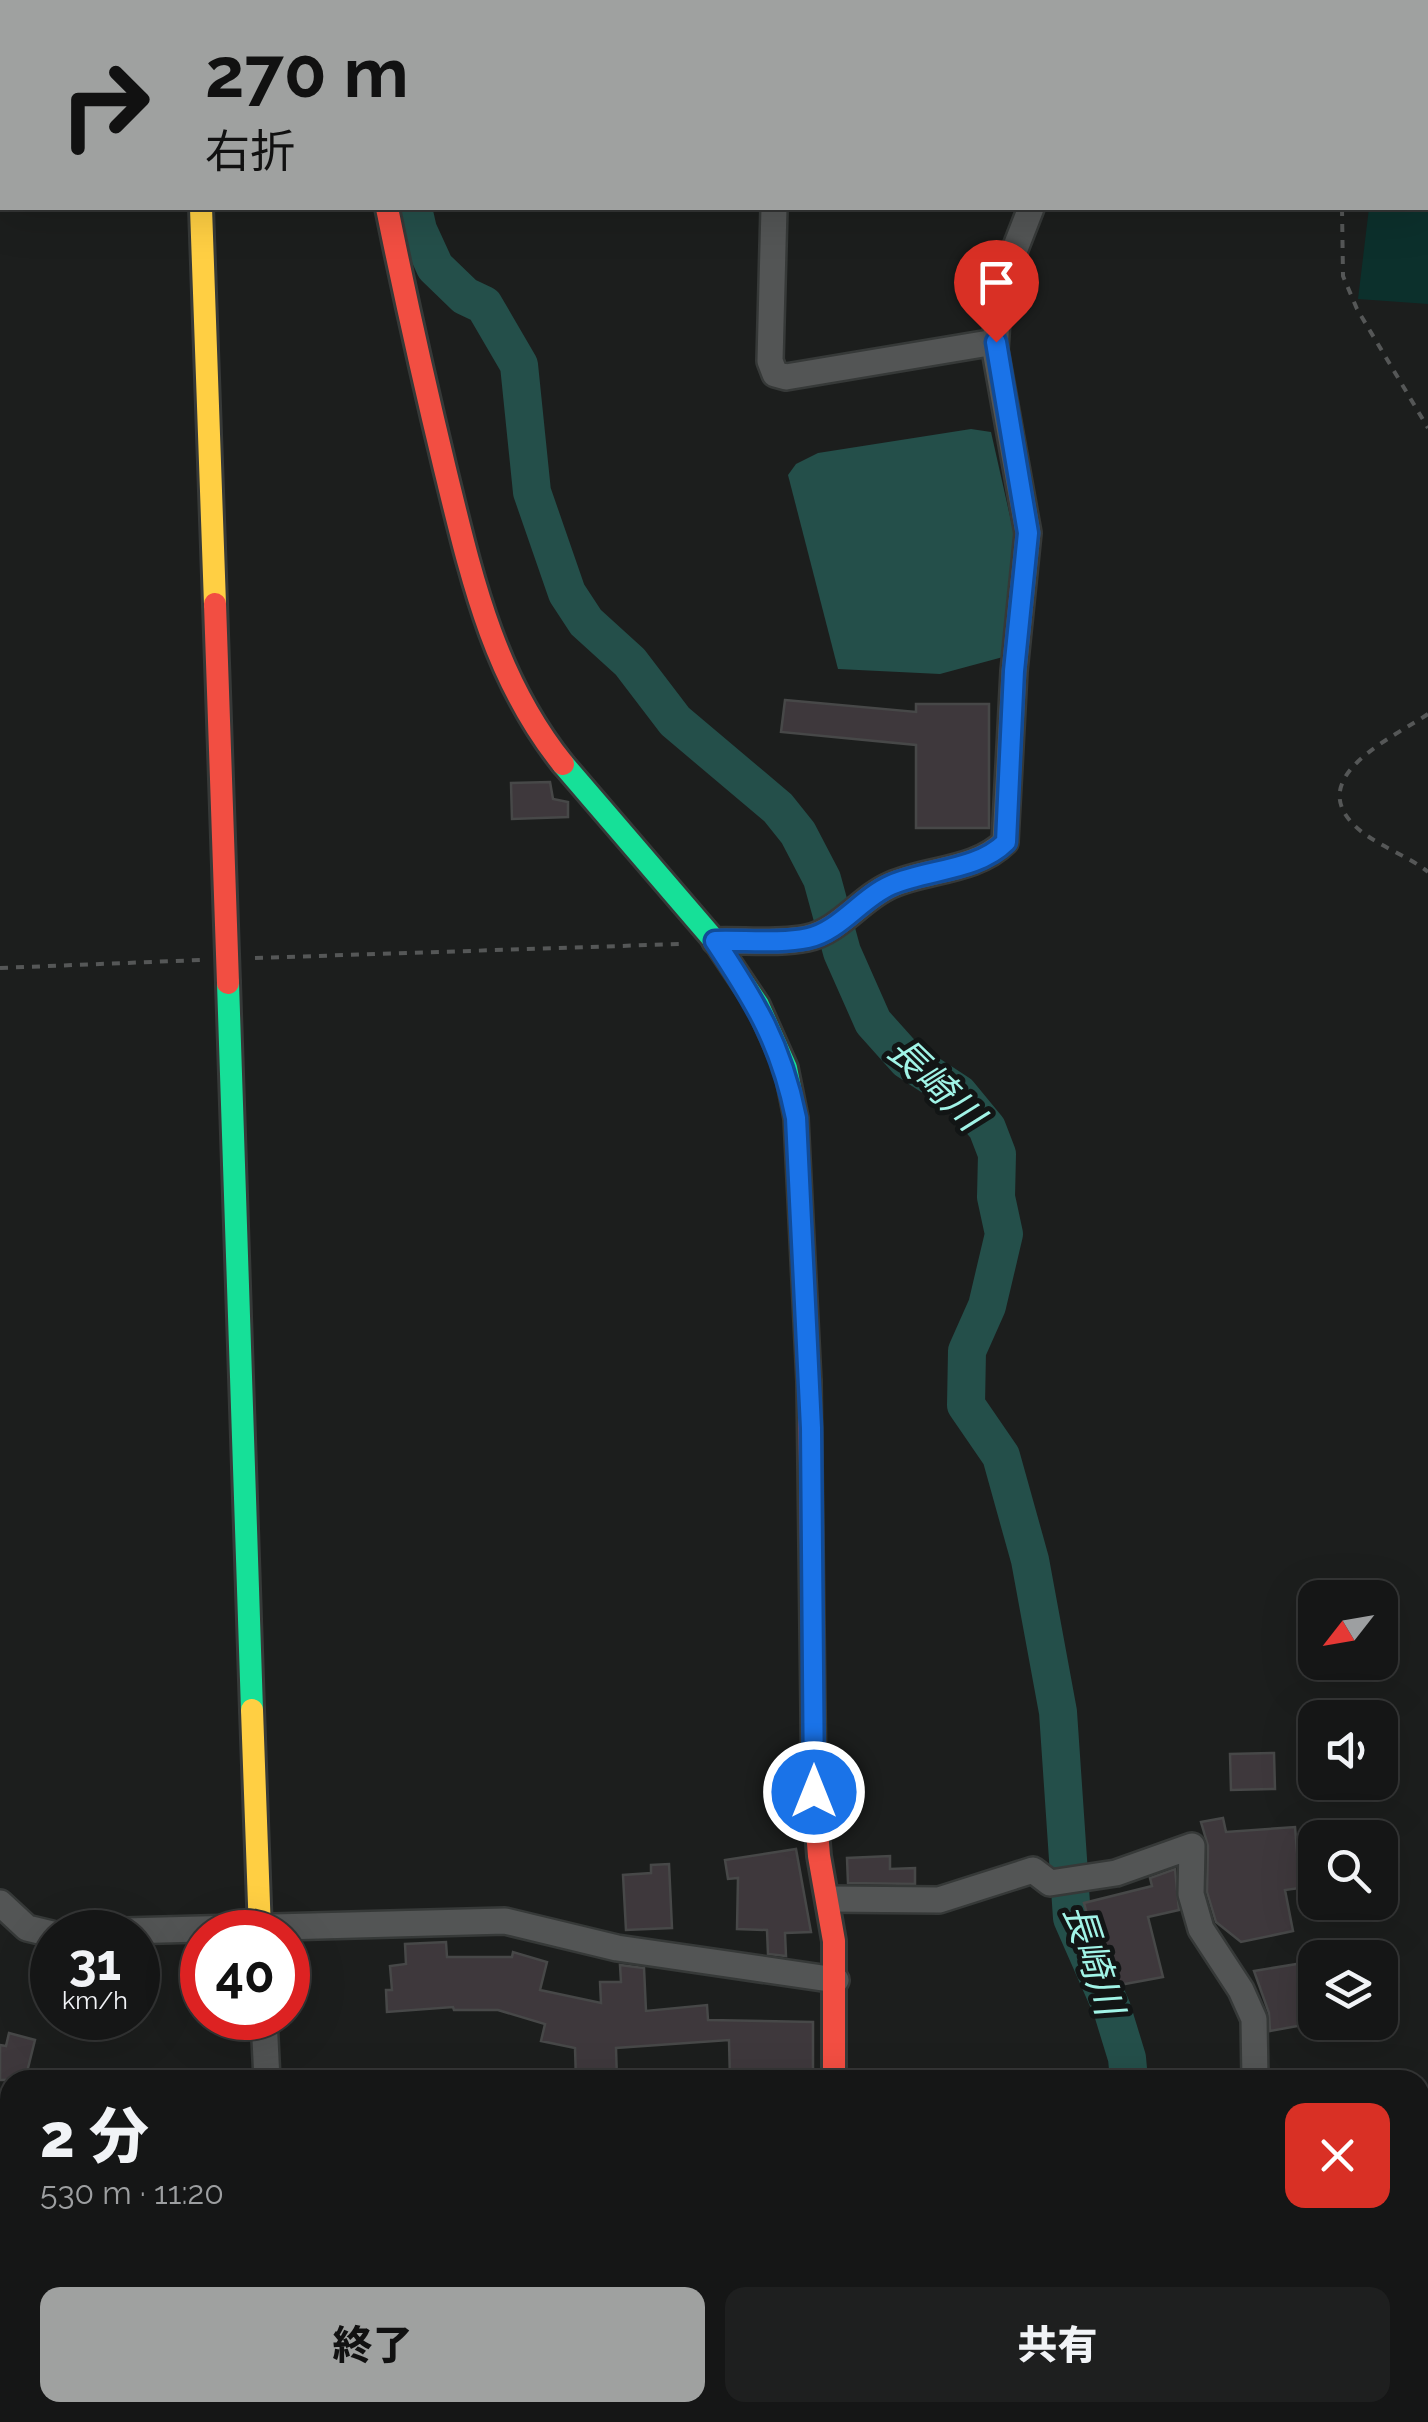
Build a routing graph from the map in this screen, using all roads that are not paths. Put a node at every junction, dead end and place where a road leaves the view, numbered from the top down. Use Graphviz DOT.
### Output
graph roads {
  1 [pos="201,210"];
  2 [pos="387,210"];
  3 [pos="774,210"];
  4 [pos="1031,210"];
  5 [pos="996,342"];
  6 [pos="715,941"];
  7 [pos="829,1899"];
  8 [pos="0,1903"];
  9 [pos="259,1910"];
  10 [pos="30,1929"];
  11 [pos="310,1929"];
  12 [pos="836,1980"];
  13 [pos="265,2040"];
  14 [pos="267,2070"];
  15 [pos="834,2070"];
  16 [pos="1255,2070"];
  1 -- 9 [label="street"];
  2 -- 6 [label="street"];
  3 -- 5 [label="street"];
  4 -- 5 [label="street"];
  5 -- 6 [label="street"];
  6 -- 7 [label="street"];
  7 -- 12 [label="street"];
  7 -- 16 [label="street"];
  8 -- 10 [label="street"];
  11 -- 12 [label="street"];
  12 -- 15 [label="street"];
  13 -- 14 [label="street"];
}
